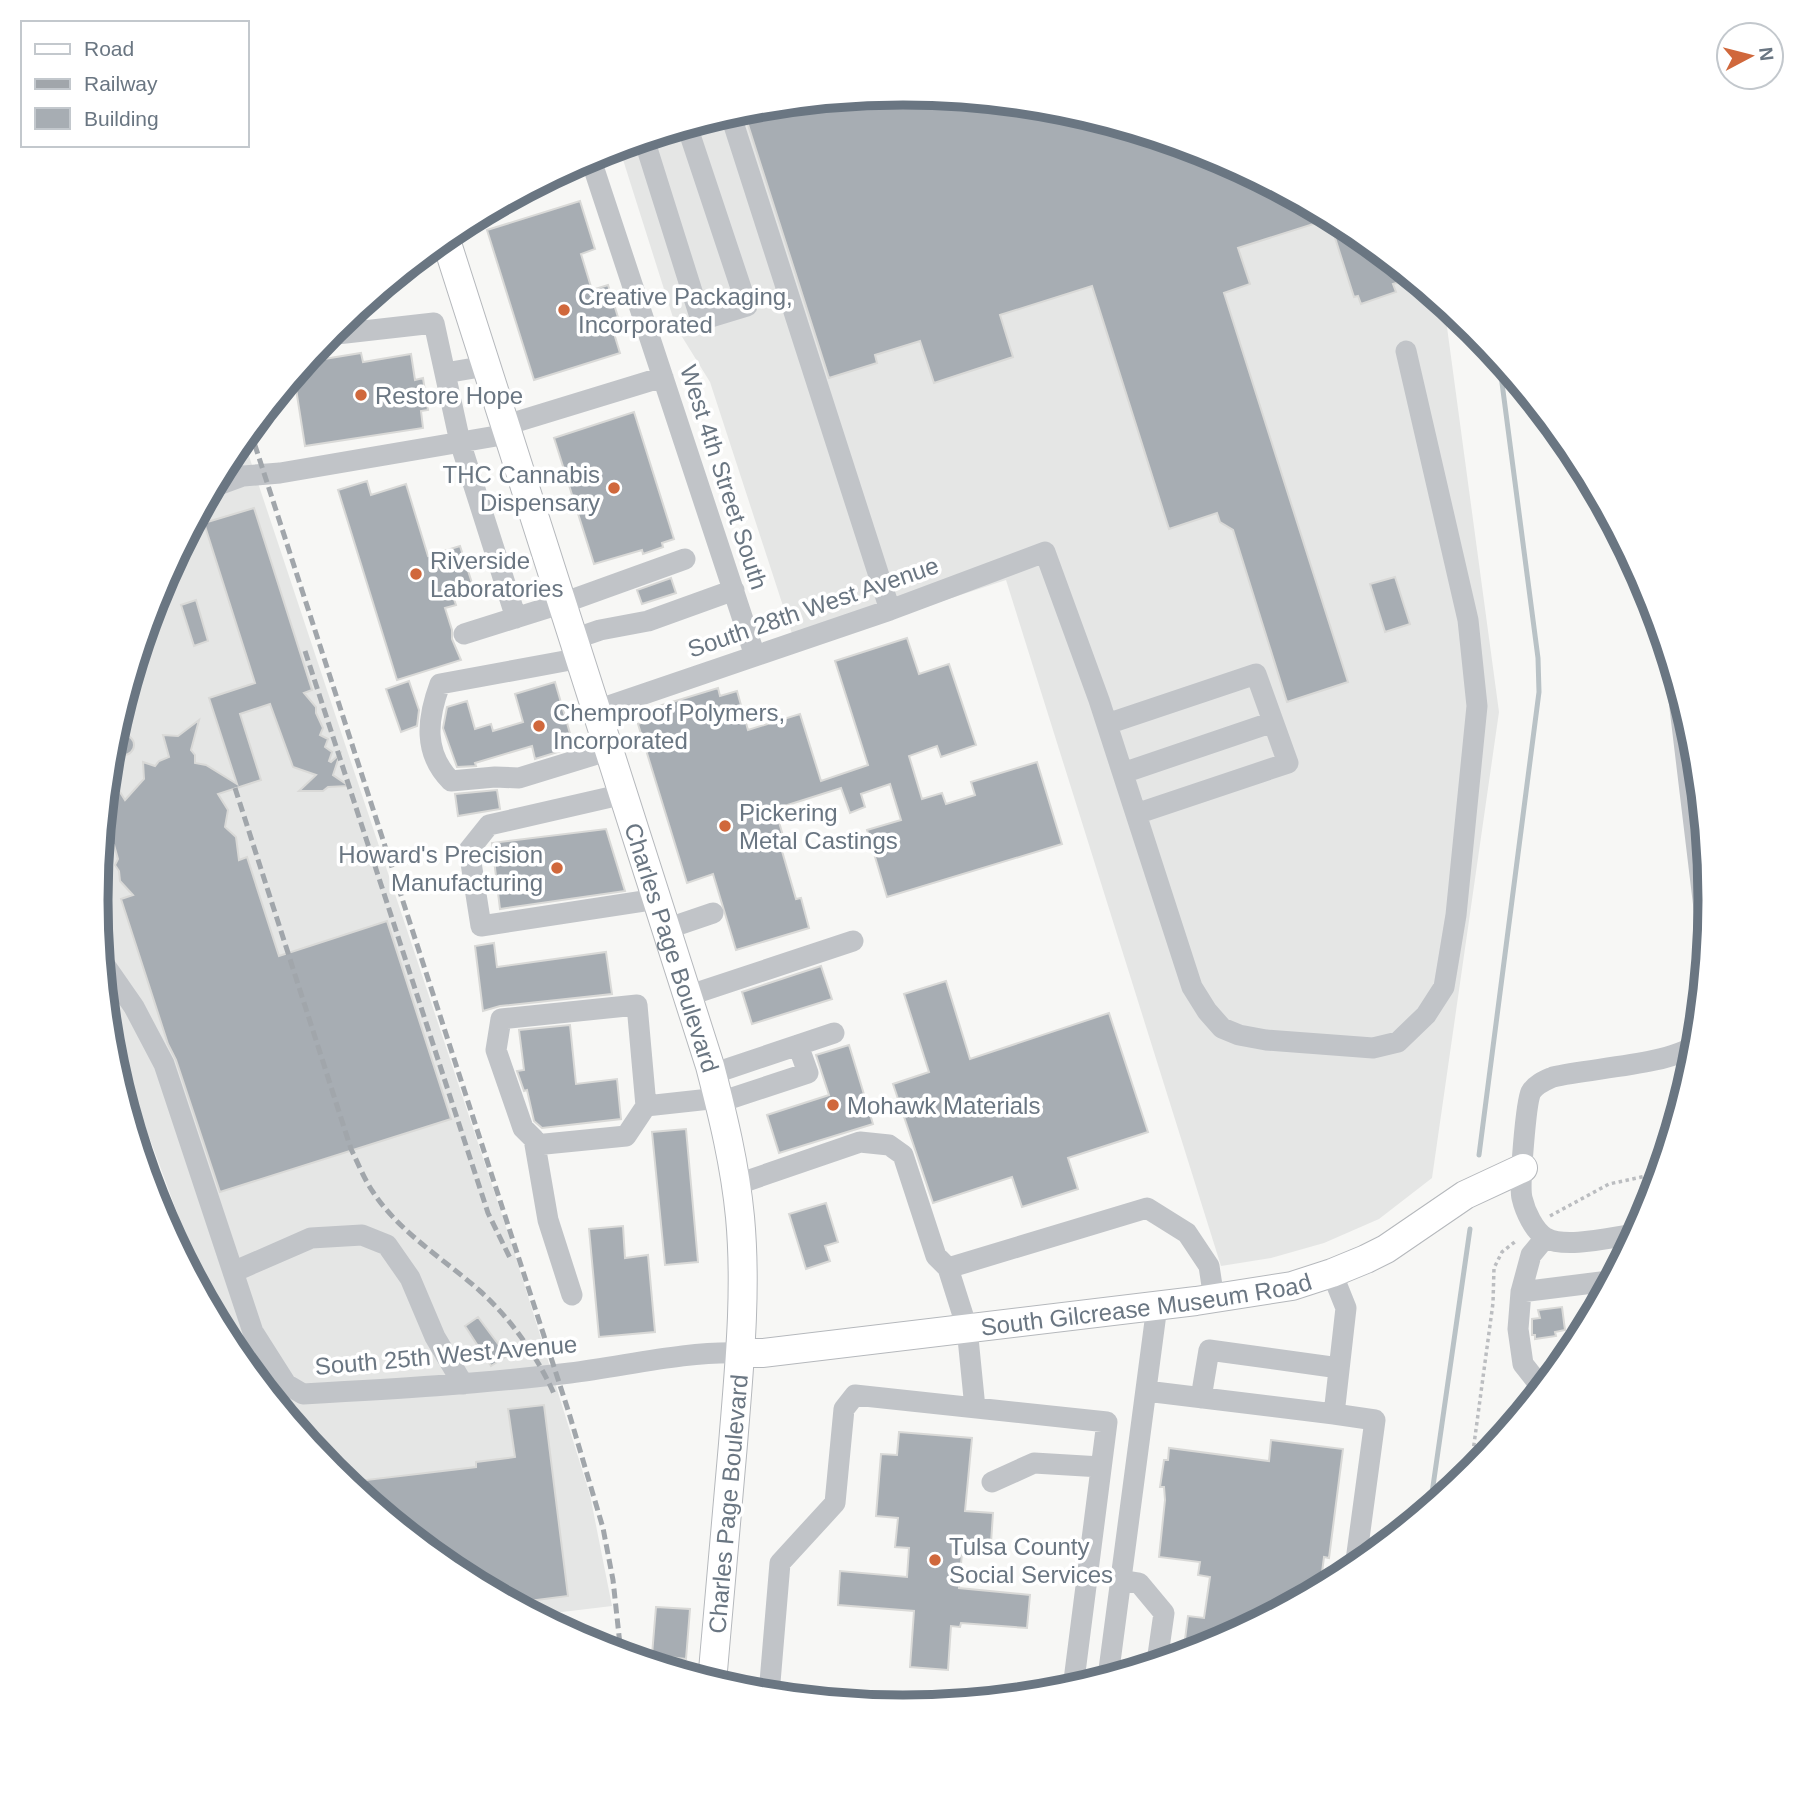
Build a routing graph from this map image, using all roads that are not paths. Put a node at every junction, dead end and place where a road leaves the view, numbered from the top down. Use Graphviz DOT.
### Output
graph roads {
  1 [pos="733,123"];
  2 [pos="690,134"];
  3 [pos="647,147"];
  4 [pos="594,168"];
  5 [pos="448,248"];
  6 [pos="346,333"];
  7 [pos="1406,351"];
  8 [pos="486,366"];
  9 [pos="445,373"];
  10 [pos="663,377"];
  11 [pos="507,430"];
  12 [pos="460,442"];
  13 [pos="227,482"];
  14 [pos="685,559"];
  15 [pos="734,590"];
  16 [pos="563,603"];
  17 [pos="890,610"];
  18 [pos="516,618"];
  19 [pos="464,634"];
  20 [pos="578,649"];
  21 [pos="755,656"];
  22 [pos="597,710"];
  23 [pos="1273,722"];
  24 [pos="1107,724"];
  25 [pos="610,750"];
  26 [pos="1123,773"];
  27 [pos="1689,784"];
  28 [pos="624,794"];
  29 [pos="1136,814"];
  30 [pos="1693,814"];
  31 [pos="657,899"];
  32 [pos="713,913"];
  33 [pos="666,929"];
  34 [pos="853,941"];
  35 [pos="112,976"];
  36 [pos="687,996"];
  37 [pos="834,1033"];
  38 [pos="798,1045"];
  39 [pos="1683,1052"];
  40 [pos="717,1091"];
  41 [pos="646,1106"];
  42 [pos="535,1145"];
  43 [pos="1523,1168"];
  44 [pos="735,1185"];
  45 [pos="1539,1232"];
  46 [pos="1623,1235"];
  47 [pos="948,1268"];
  48 [pos="233,1272"];
  49 [pos="1332,1273"];
  50 [pos="1600,1282"];
  51 [pos="1521,1292"];
  52 [pos="572,1295"];
  53 [pos="1214,1298"];
  54 [pos="1157,1306"];
  55 [pos="967,1328"];
  56 [pos="741,1353"];
  57 [pos="1339,1368"];
  58 [pos="1536,1381"];
  59 [pos="463,1384"];
  60 [pos="1146,1391"];
  61 [pos="1201,1398"];
  62 [pos="975,1408"];
  63 [pos="1334,1414"];
  64 [pos="1101,1467"];
  65 [pos="992,1482"];
  66 [pos="1357,1552"];
  67 [pos="1120,1580"];
  68 [pos="1158,1653"];
  69 [pos="1109,1668"];
  70 [pos="713,1672"];
  71 [pos="1075,1676"];
  72 [pos="770,1683"];
  1 -- 17 [label="street"];
  2 -- 3 [label="street"];
  4 -- 10 [label="street, West 4th Street South"];
  5 -- 8 [label="main road, Charles Page Boulevard"];
  6 -- 9 [label="street"];
  7 -- 29 [label="street"];
  8 -- 9 [label="street"];
  8 -- 11 [label="main road, Charles Page Boulevard"];
  9 -- 12 [label="street"];
  10 -- 11 [label="street"];
  10 -- 15 [label="street, West 4th Street South"];
  11 -- 12 [label="street"];
  11 -- 16 [label="main road, Charles Page Boulevard"];
  12 -- 13 [label="street"];
  12 -- 18 [label="street"];
  14 -- 16 [label="street"];
  15 -- 20 [label="street"];
  15 -- 21 [label="street, West 4th Street South"];
  16 -- 18 [label="street"];
  16 -- 20 [label="main road, Charles Page Boulevard"];
  17 -- 21 [label="street, South 28th West Avenue"];
  17 -- 24 [label="street, South 28th West Avenue"];
  18 -- 19 [label="street"];
  20 -- 22 [label="main road, Charles Page Boulevard"];
  20 -- 25 [label="street"];
  21 -- 22 [label="street, South 28th West Avenue"];
  22 -- 25 [label="main road, Charles Page Boulevard"];
  23 -- 24 [label="street"];
  23 -- 26 [label="street"];
  23 -- 29 [label="street"];
  24 -- 26 [label="street"];
  25 -- 28 [label="main road, Charles Page Boulevard"];
  26 -- 29 [label="street"];
  27 -- 30 [label="street"];
  28 -- 31 [label="main road, Charles Page Boulevard"];
  28 -- 31 [label="street"];
  31 -- 33 [label="main road, Charles Page Boulevard"];
  32 -- 33 [label="street"];
  33 -- 36 [label="main road, Charles Page Boulevard"];
  34 -- 36 [label="street"];
  35 -- 48 [label="street, South 25th West Avenue"];
  36 -- 40 [label="main road, Charles Page Boulevard"];
  37 -- 38 [label="street"];
  38 -- 40 [label="street"];
  38 -- 40 [label="street"];
  39 -- 43 [label="street"];
  40 -- 41 [label="street"];
  40 -- 44 [label="main road, Charles Page Boulevard"];
  41 -- 42 [label="street"];
  41 -- 42 [label="street"];
  42 -- 52 [label="street"];
  43 -- 45 [label="street"];
  43 -- 49 [label="main road, South Gilcrease Museum Road"];
  44 -- 47 [label="street"];
  44 -- 56 [label="main road, Charles Page Boulevard"];
  45 -- 46 [label="street"];
  45 -- 51 [label="street"];
  47 -- 53 [label="street"];
  47 -- 55 [label="street"];
  48 -- 59 [label="street, South 25th West Avenue"];
  48 -- 59 [label="street"];
  49 -- 53 [label="main road, South Gilcrease Museum Road"];
  49 -- 57 [label="street"];
  50 -- 51 [label="street"];
  51 -- 58 [label="street"];
  53 -- 54 [label="main road, South Gilcrease Museum Road"];
  54 -- 55 [label="main road, South Gilcrease Museum Road"];
  54 -- 60 [label="street"];
  55 -- 56 [label="main road, South Gilcrease Museum Road"];
  55 -- 62 [label="street"];
  56 -- 59 [label="street, South 25th West Avenue"];
  56 -- 70 [label="main road, Charles Page Boulevard"];
  57 -- 61 [label="street"];
  57 -- 63 [label="street"];
  60 -- 61 [label="street"];
  60 -- 67 [label="street"];
  61 -- 63 [label="street"];
  62 -- 64 [label="street"];
  62 -- 72 [label="street"];
  63 -- 66 [label="street"];
  64 -- 65 [label="street"];
  64 -- 71 [label="street"];
  67 -- 68 [label="street"];
  67 -- 69 [label="street"];
}
